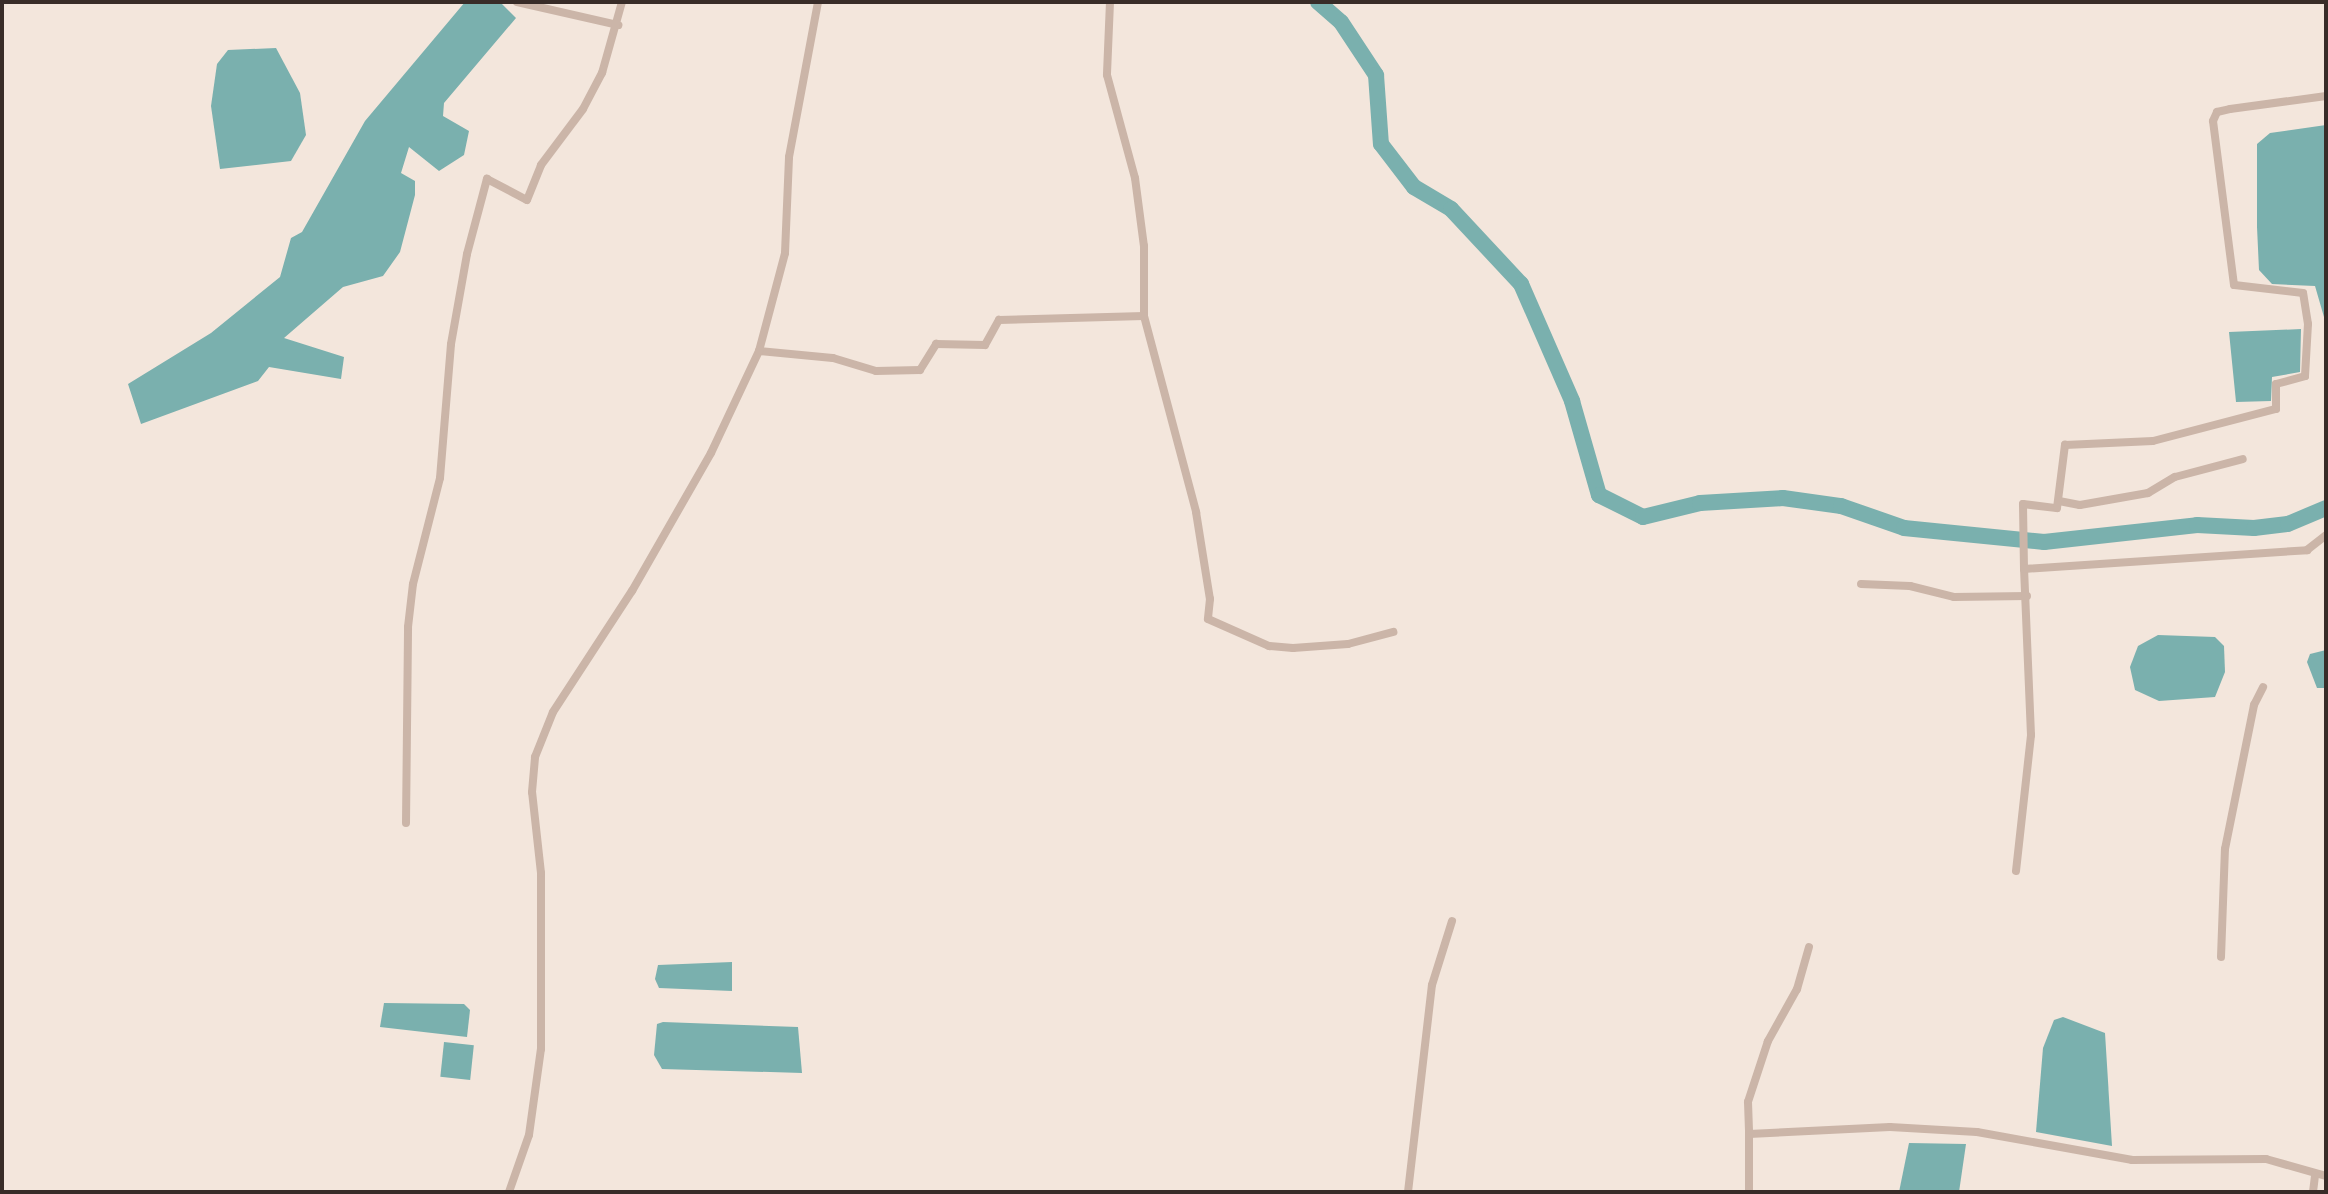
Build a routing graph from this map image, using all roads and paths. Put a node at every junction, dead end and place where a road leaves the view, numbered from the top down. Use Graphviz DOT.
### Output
graph roads {
  1 [pos="517,2"];
  2 [pos="622,2"];
  3 [pos="818,2"];
  4 [pos="1110,2"];
  5 [pos="618,25"];
  6 [pos="2326,96"];
  7 [pos="1144,316"];
  8 [pos="759,351"];
  9 [pos="2243,459"];
  10 [pos="2059,501"];
  11 [pos="2326,535"];
  12 [pos="2024,569"];
  13 [pos="1861,584"];
  14 [pos="2026,596"];
  15 [pos="1393,632"];
  16 [pos="2263,687"];
  17 [pos="406,823"];
  18 [pos="2016,871"];
  19 [pos="1452,921"];
  20 [pos="1809,947"];
  21 [pos="2221,957"];
  22 [pos="1749,1134"];
  23 [pos="2315,1175"];
  24 [pos="2326,1176"];
  25 [pos="509,1192"];
  26 [pos="1408,1192"];
  27 [pos="1749,1192"];
  28 [pos="2313,1192"];
  1 -- 5 [label="street"];
  2 -- 5 [label="street"];
  3 -- 8 [label="street"];
  4 -- 7 [label="street"];
  5 -- 17 [label="street"];
  6 -- 10 [label="street"];
  7 -- 8 [label="street"];
  7 -- 15 [label="street"];
  8 -- 25 [label="street"];
  9 -- 10 [label="street"];
  10 -- 12 [label="street"];
  11 -- 12 [label="street"];
  12 -- 14 [label="street"];
  13 -- 14 [label="street"];
  14 -- 18 [label="street"];
  16 -- 21 [label="street"];
  19 -- 26 [label="street"];
  20 -- 22 [label="street"];
  22 -- 23 [label="street"];
  22 -- 27 [label="street"];
  23 -- 24 [label="street"];
  23 -- 28 [label="street"];
}
